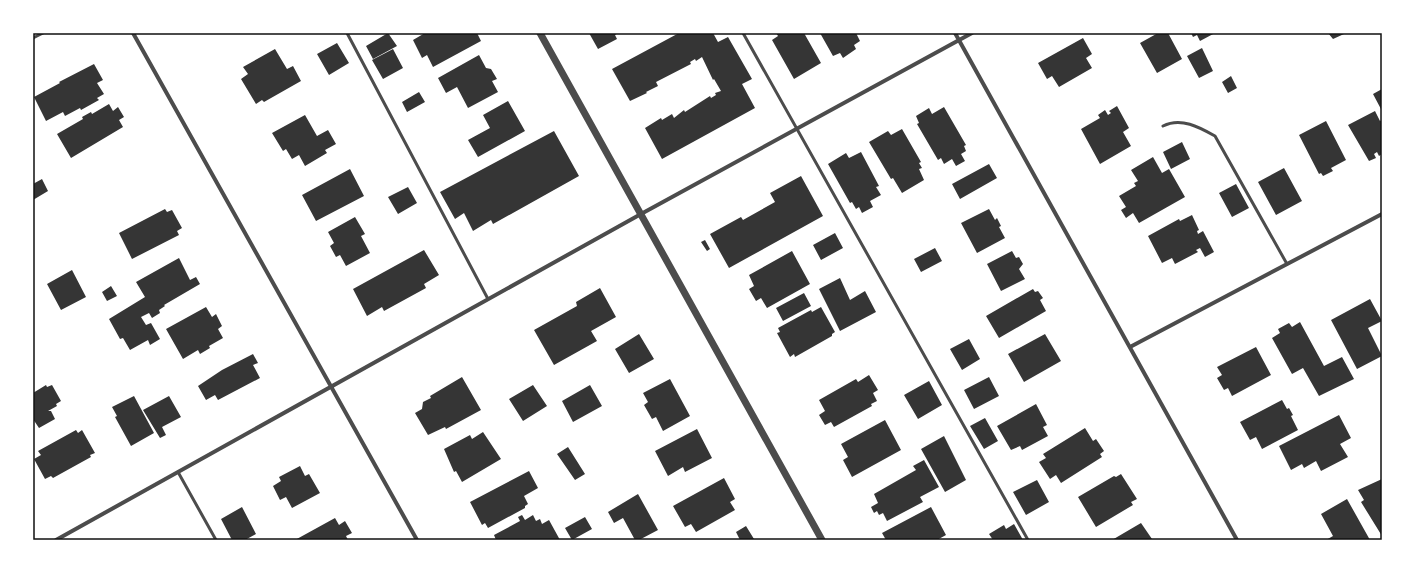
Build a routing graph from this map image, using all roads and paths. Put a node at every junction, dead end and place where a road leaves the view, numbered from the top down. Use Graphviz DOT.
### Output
graph roads {
  1 [pos="43,33"];
  2 [pos="133,33"];
  3 [pos="347,33"];
  4 [pos="540,33"];
  5 [pos="743,33"];
  6 [pos="955,33"];
  7 [pos="972,33"];
  8 [pos="33,38"];
  9 [pos="959,40"];
  10 [pos="1163,126"];
  11 [pos="796,129"];
  12 [pos="641,214"];
  13 [pos="1382,214"];
  14 [pos="1287,264"];
  15 [pos="488,299"];
  16 [pos="1130,347"];
  17 [pos="332,387"];
  18 [pos="178,472"];
  19 [pos="56,540"];
  20 [pos="216,540"];
  21 [pos="417,540"];
  22 [pos="822,540"];
  23 [pos="1028,540"];
  24 [pos="1237,540"];
  1 -- 8 [label="lane"];
  2 -- 17 [label="street"];
  3 -- 15 [label="lane"];
  4 -- 12 [label="street"];
  5 -- 11 [label="lane"];
  6 -- 9 [label="street"];
  7 -- 9 [label="street"];
  9 -- 11 [label="street"];
  9 -- 16 [label="street"];
  10 -- 14 [label="lane"];
  11 -- 12 [label="street"];
  11 -- 23 [label="lane"];
  12 -- 15 [label="street"];
  12 -- 22 [label="street"];
  13 -- 14 [label="street"];
  14 -- 16 [label="street"];
  15 -- 17 [label="street"];
  16 -- 24 [label="street"];
  17 -- 18 [label="street"];
  17 -- 21 [label="street"];
  18 -- 19 [label="street"];
  18 -- 20 [label="lane"];
}
